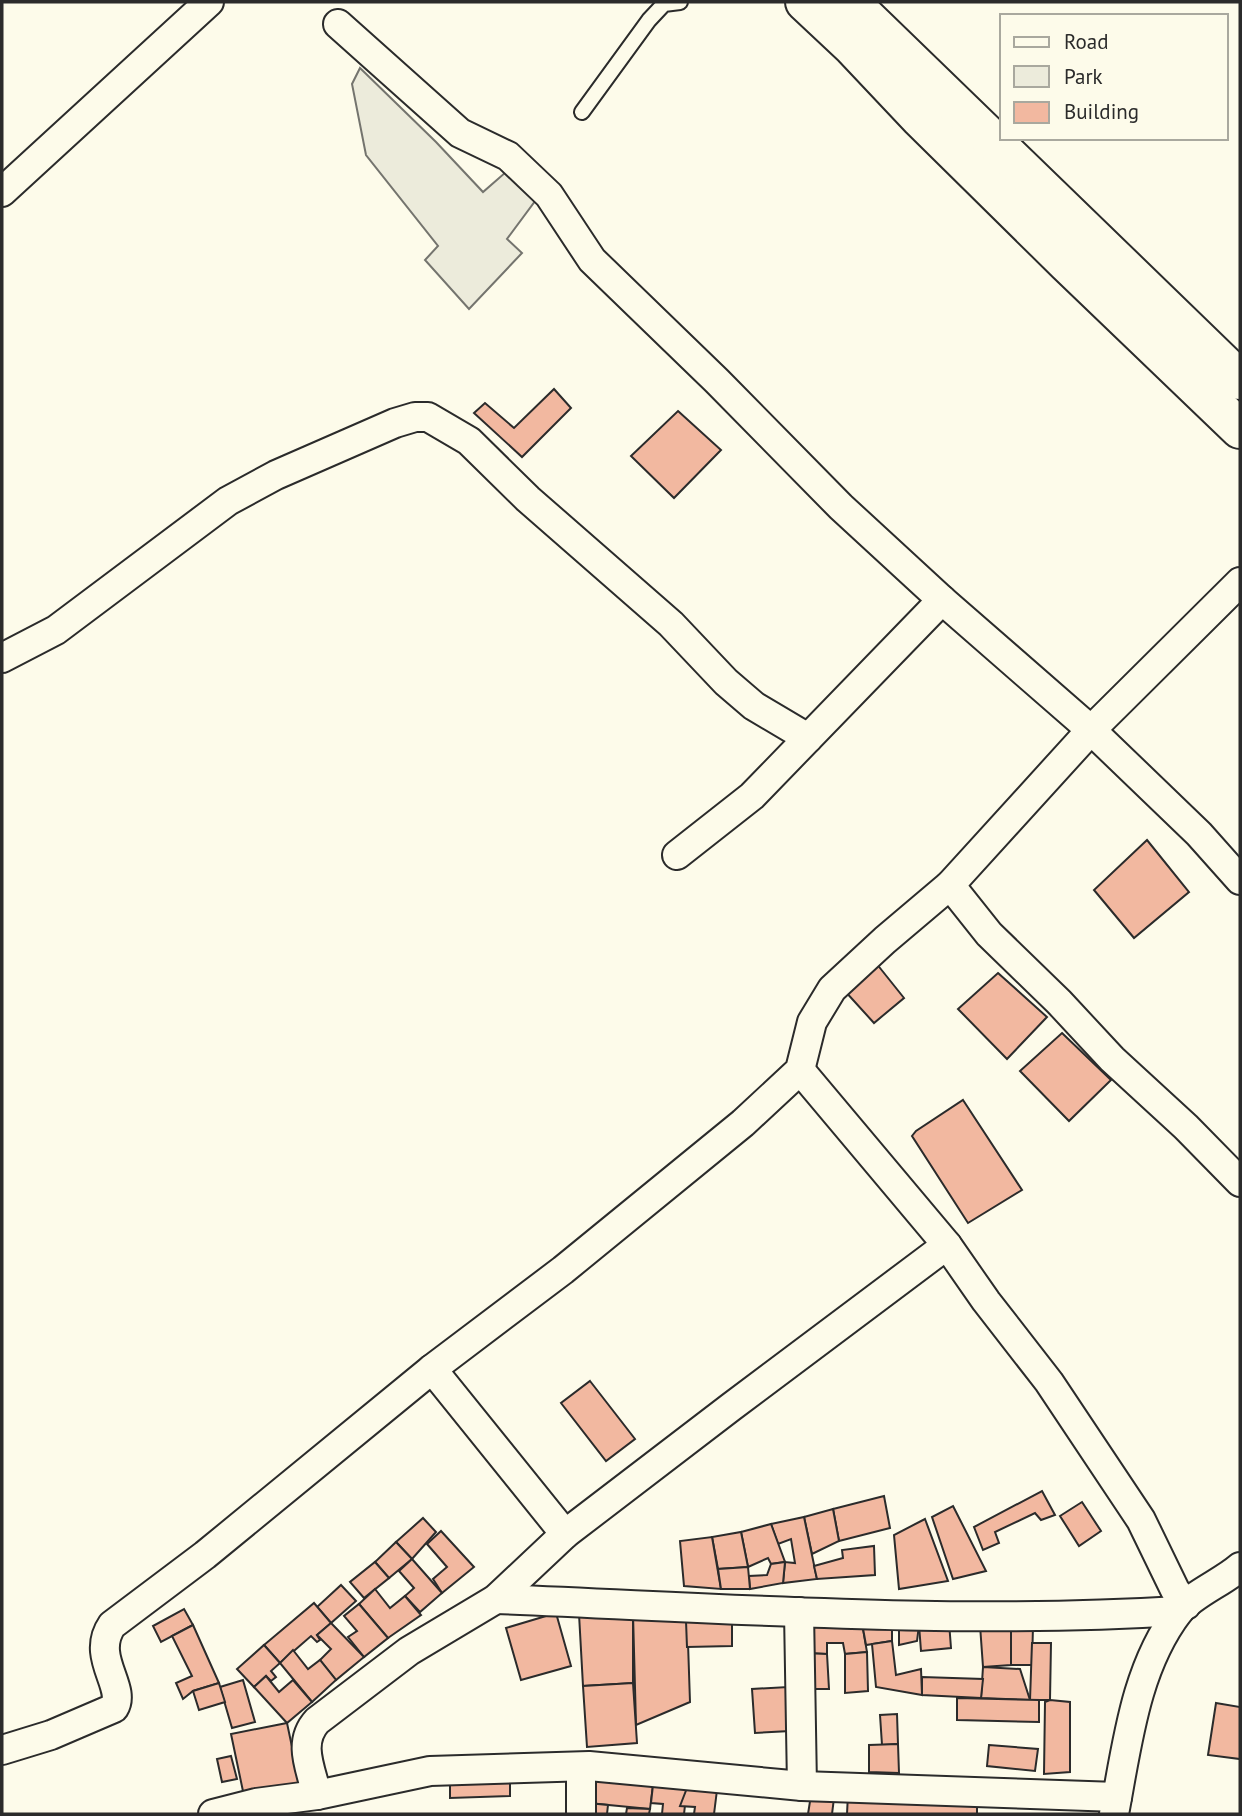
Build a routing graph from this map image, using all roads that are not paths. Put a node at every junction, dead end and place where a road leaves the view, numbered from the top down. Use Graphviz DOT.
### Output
graph roads {
  1 [pos="209,2"];
  2 [pos="680,2"];
  3 [pos="805,2"];
  4 [pos="850,2"];
  5 [pos="338,24"];
  6 [pos="582,112"];
  7 [pos="2,192"];
  8 [pos="1235,365"];
  9 [pos="1240,429"];
  10 [pos="1240,582"];
  11 [pos="942,600"];
  12 [pos="2,658"];
  13 [pos="1091,730"];
  14 [pos="808,738"];
  15 [pos="677,855"];
  16 [pos="1240,880"];
  17 [pos="950,885"];
  18 [pos="800,1070"];
  19 [pos="1240,1182"];
  20 [pos="947,1245"];
  21 [pos="432,1369"];
  22 [pos="565,1534"];
  23 [pos="1240,1567"];
  24 [pos="496,1599"];
  25 [pos="1183,1608"];
  26 [pos="799,1612"];
  27 [pos="2,1750"];
  28 [pos="581,1767"];
  29 [pos="802,1786"];
  30 [pos="317,1795"];
  31 [pos="1116,1806"];
  32 [pos="213,1814"];
  33 [pos="580,1814"];
  1 -- 7 [label="street"];
  2 -- 6 [label="lane"];
  3 -- 9 [label="main road"];
  4 -- 8 [label="main road"];
  5 -- 11 [label="street"];
  10 -- 13 [label="street"];
  11 -- 13 [label="street"];
  11 -- 14 [label="street"];
  12 -- 14 [label="street"];
  13 -- 16 [label="street"];
  13 -- 17 [label="street"];
  14 -- 15 [label="street"];
  17 -- 18 [label="street"];
  17 -- 19 [label="street"];
  18 -- 20 [label="street"];
  18 -- 21 [label="street"];
  20 -- 22 [label="street"];
  20 -- 25 [label="street"];
  21 -- 22 [label="street"];
  21 -- 27 [label="street"];
  22 -- 24 [label="street"];
  23 -- 25 [label="street"];
  24 -- 26 [label="street"];
  24 -- 30 [label="street"];
  25 -- 26 [label="street"];
  25 -- 31 [label="street"];
  26 -- 29 [label="street"];
  28 -- 29 [label="street"];
  28 -- 30 [label="street"];
  28 -- 33 [label="street"];
  29 -- 31 [label="street"];
  30 -- 32 [label="street"];
}
